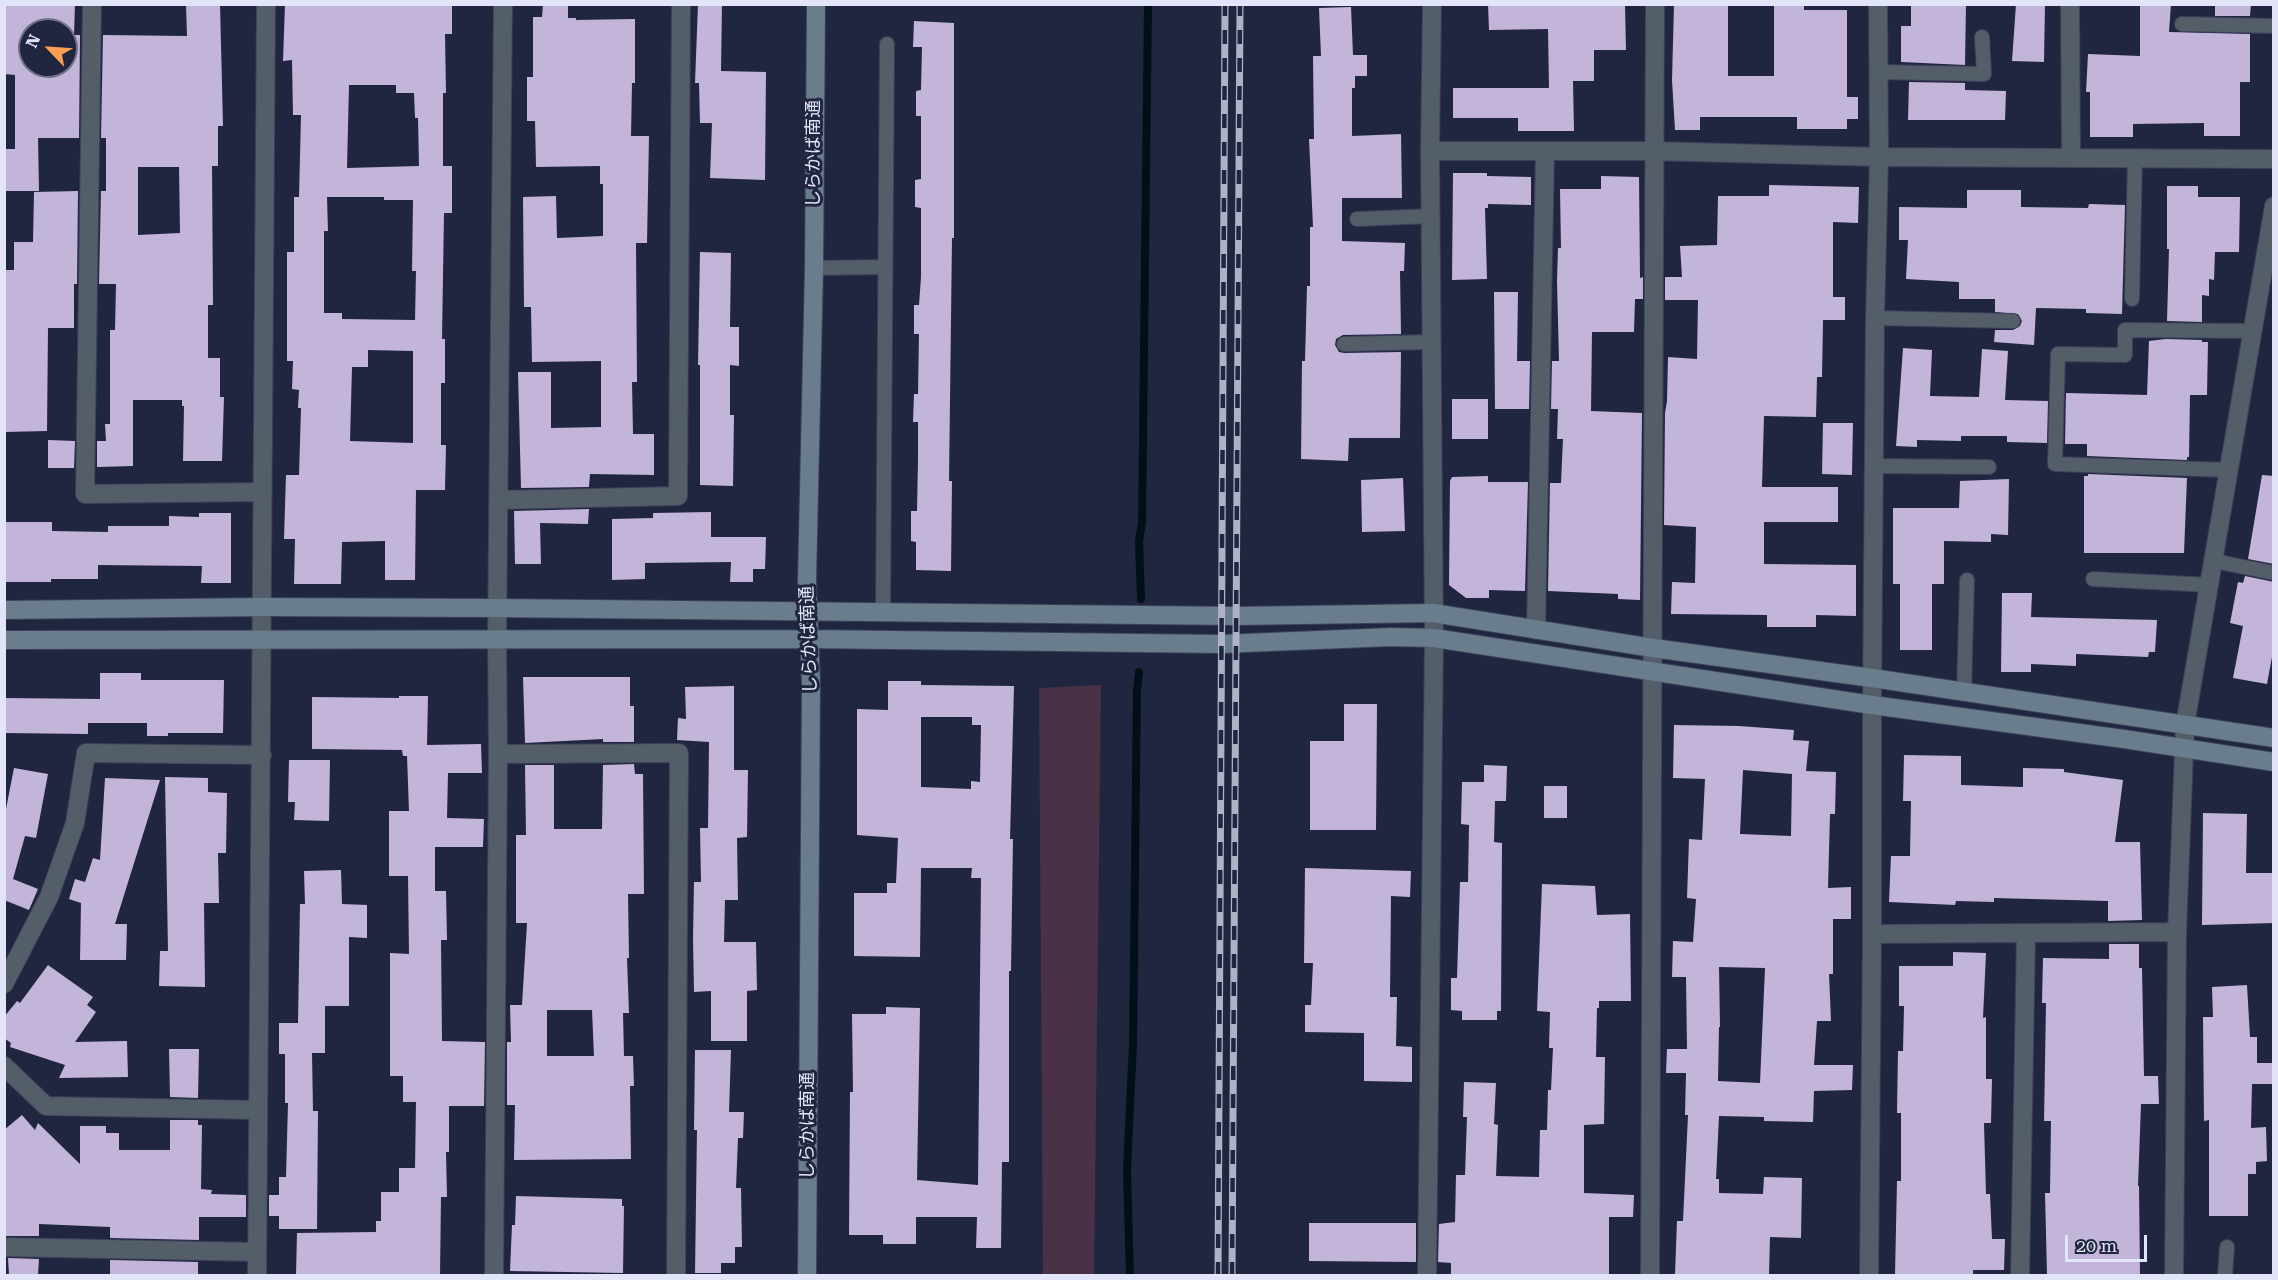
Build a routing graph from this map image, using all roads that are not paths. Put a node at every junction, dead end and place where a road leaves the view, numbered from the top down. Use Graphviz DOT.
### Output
graph roads {
  1 [pos="92,4"];
  2 [pos="266,4"];
  3 [pos="503,4"];
  4 [pos="681,4"];
  5 [pos="816,4"];
  6 [pos="1432,4"];
  7 [pos="1655,4"];
  8 [pos="1878,4"];
  9 [pos="2070,4"];
  10 [pos="2182,24"];
  11 [pos="2274,26"];
  12 [pos="1982,37"];
  13 [pos="887,44"];
  14 [pos="1878,72"];
  15 [pos="1430,151"];
  16 [pos="1545,151"];
  17 [pos="1654,151"];
  18 [pos="1879,157"];
  19 [pos="2072,157"];
  20 [pos="2135,158"];
  21 [pos="2274,159"];
  22 [pos="2274,206"];
  23 [pos="1431,216"];
  24 [pos="1357,219"];
  25 [pos="885,267"];
  26 [pos="814,268"];
  27 [pos="2132,299"];
  28 [pos="1875,318"];
  29 [pos="2013,321"];
  30 [pos="2253,331"];
  31 [pos="1431,342"];
  32 [pos="1344,344"];
  33 [pos="1874,466"];
  34 [pos="1989,467"];
  35 [pos="2229,470"];
  36 [pos="263,492"];
  37 [pos="499,500"];
  38 [pos="2214,561"];
  39 [pos="2274,573"];
  40 [pos="2092,579"];
  41 [pos="1968,580"];
  42 [pos="2210,585"];
  43 [pos="262,607"];
  44 [pos="497,608"];
  45 [pos="4,610"];
  46 [pos="808,612"];
  47 [pos="883,613"];
  48 [pos="1432,613"];
  49 [pos="1536,630"];
  50 [pos="1434,638"];
  51 [pos="262,639"];
  52 [pos="497,639"];
  53 [pos="809,639"];
  54 [pos="4,640"];
  55 [pos="1653,648"];
  56 [pos="1653,671"];
  57 [pos="1872,678"];
  58 [pos="1964,692"];
  59 [pos="1872,705"];
  60 [pos="2185,725"];
  61 [pos="2274,738"];
  62 [pos="2185,748"];
  63 [pos="498,754"];
  64 [pos="262,755"];
  65 [pos="2274,762"];
  66 [pos="2176,932"];
  67 [pos="1872,933"];
  68 [pos="2026,934"];
  69 [pos="4,984"];
  70 [pos="4,1066"];
  71 [pos="258,1110"];
  72 [pos="4,1247"];
  73 [pos="2227,1247"];
  74 [pos="257,1252"];
  75 [pos="257,1275"];
  76 [pos="494,1275"];
  77 [pos="676,1275"];
  78 [pos="807,1275"];
  79 [pos="1427,1275"];
  80 [pos="1650,1275"];
  81 [pos="1869,1275"];
  82 [pos="2020,1275"];
  83 [pos="2174,1275"];
  84 [pos="2225,1275"];
  1 -- 36 [label="street"];
  2 -- 36 [label="street"];
  3 -- 37 [label="street"];
  4 -- 37 [label="street"];
  5 -- 26 [label="street, しらかば南通"];
  6 -- 15 [label="street"];
  7 -- 17 [label="street"];
  8 -- 14 [label="street"];
  9 -- 19 [label="street"];
  10 -- 11 [label="lane"];
  12 -- 14 [label="lane"];
  13 -- 25 [label="lane"];
  14 -- 18 [label="street"];
  15 -- 16 [label="street"];
  15 -- 23 [label="street"];
  16 -- 17 [label="street"];
  16 -- 49 [label="street"];
  17 -- 18 [label="street"];
  17 -- 55 [label="street"];
  18 -- 19 [label="street"];
  18 -- 28 [label="street"];
  19 -- 20 [label="street"];
  20 -- 21 [label="street"];
  20 -- 27 [label="lane"];
  22 -- 30 [label="street"];
  23 -- 24 [label="lane"];
  23 -- 31 [label="street"];
  25 -- 26 [label="lane"];
  25 -- 47 [label="lane"];
  26 -- 46 [label="street, しらかば南通"];
  28 -- 29 [label="lane"];
  28 -- 33 [label="street"];
  30 -- 35 [label="street"];
  30 -- 35 [label="lane"];
  31 -- 32 [label="lane"];
  31 -- 48 [label="street"];
  33 -- 34 [label="lane"];
  33 -- 57 [label="street"];
  35 -- 38 [label="street"];
  36 -- 43 [label="street"];
  37 -- 44 [label="street"];
  38 -- 39 [label="lane"];
  38 -- 42 [label="street"];
  40 -- 42 [label="lane"];
  41 -- 58 [label="lane"];
  42 -- 60 [label="street"];
  43 -- 44 [label="street"];
  43 -- 45 [label="street"];
  43 -- 51 [label="street"];
  44 -- 46 [label="street"];
  44 -- 52 [label="street"];
  46 -- 47 [label="street"];
  46 -- 53 [label="street, しらかば南通"];
  47 -- 48 [label="street"];
  48 -- 49 [label="street"];
  48 -- 50 [label="street"];
  49 -- 55 [label="street"];
  50 -- 53 [label="street"];
  50 -- 56 [label="street"];
  50 -- 79 [label="street"];
  51 -- 52 [label="street"];
  51 -- 54 [label="street"];
  51 -- 64 [label="street"];
  52 -- 53 [label="street"];
  52 -- 63 [label="street"];
  53 -- 78 [label="street, しらかば南通"];
  55 -- 56 [label="street"];
  55 -- 57 [label="street"];
  56 -- 59 [label="street"];
  56 -- 80 [label="street"];
  57 -- 58 [label="street"];
  57 -- 59 [label="street"];
  58 -- 60 [label="street"];
  59 -- 62 [label="street"];
  59 -- 67 [label="street"];
  60 -- 61 [label="street"];
  60 -- 62 [label="street"];
  62 -- 65 [label="street"];
  62 -- 66 [label="street"];
  63 -- 76 [label="street"];
  63 -- 77 [label="street"];
  64 -- 69 [label="street"];
  64 -- 71 [label="street"];
  66 -- 68 [label="street"];
  66 -- 83 [label="street"];
  67 -- 68 [label="street"];
  67 -- 81 [label="street"];
  68 -- 82 [label="street"];
  70 -- 71 [label="street"];
  71 -- 74 [label="street"];
  72 -- 74 [label="street"];
  73 -- 84 [label="lane"];
  74 -- 75 [label="street"];
}
